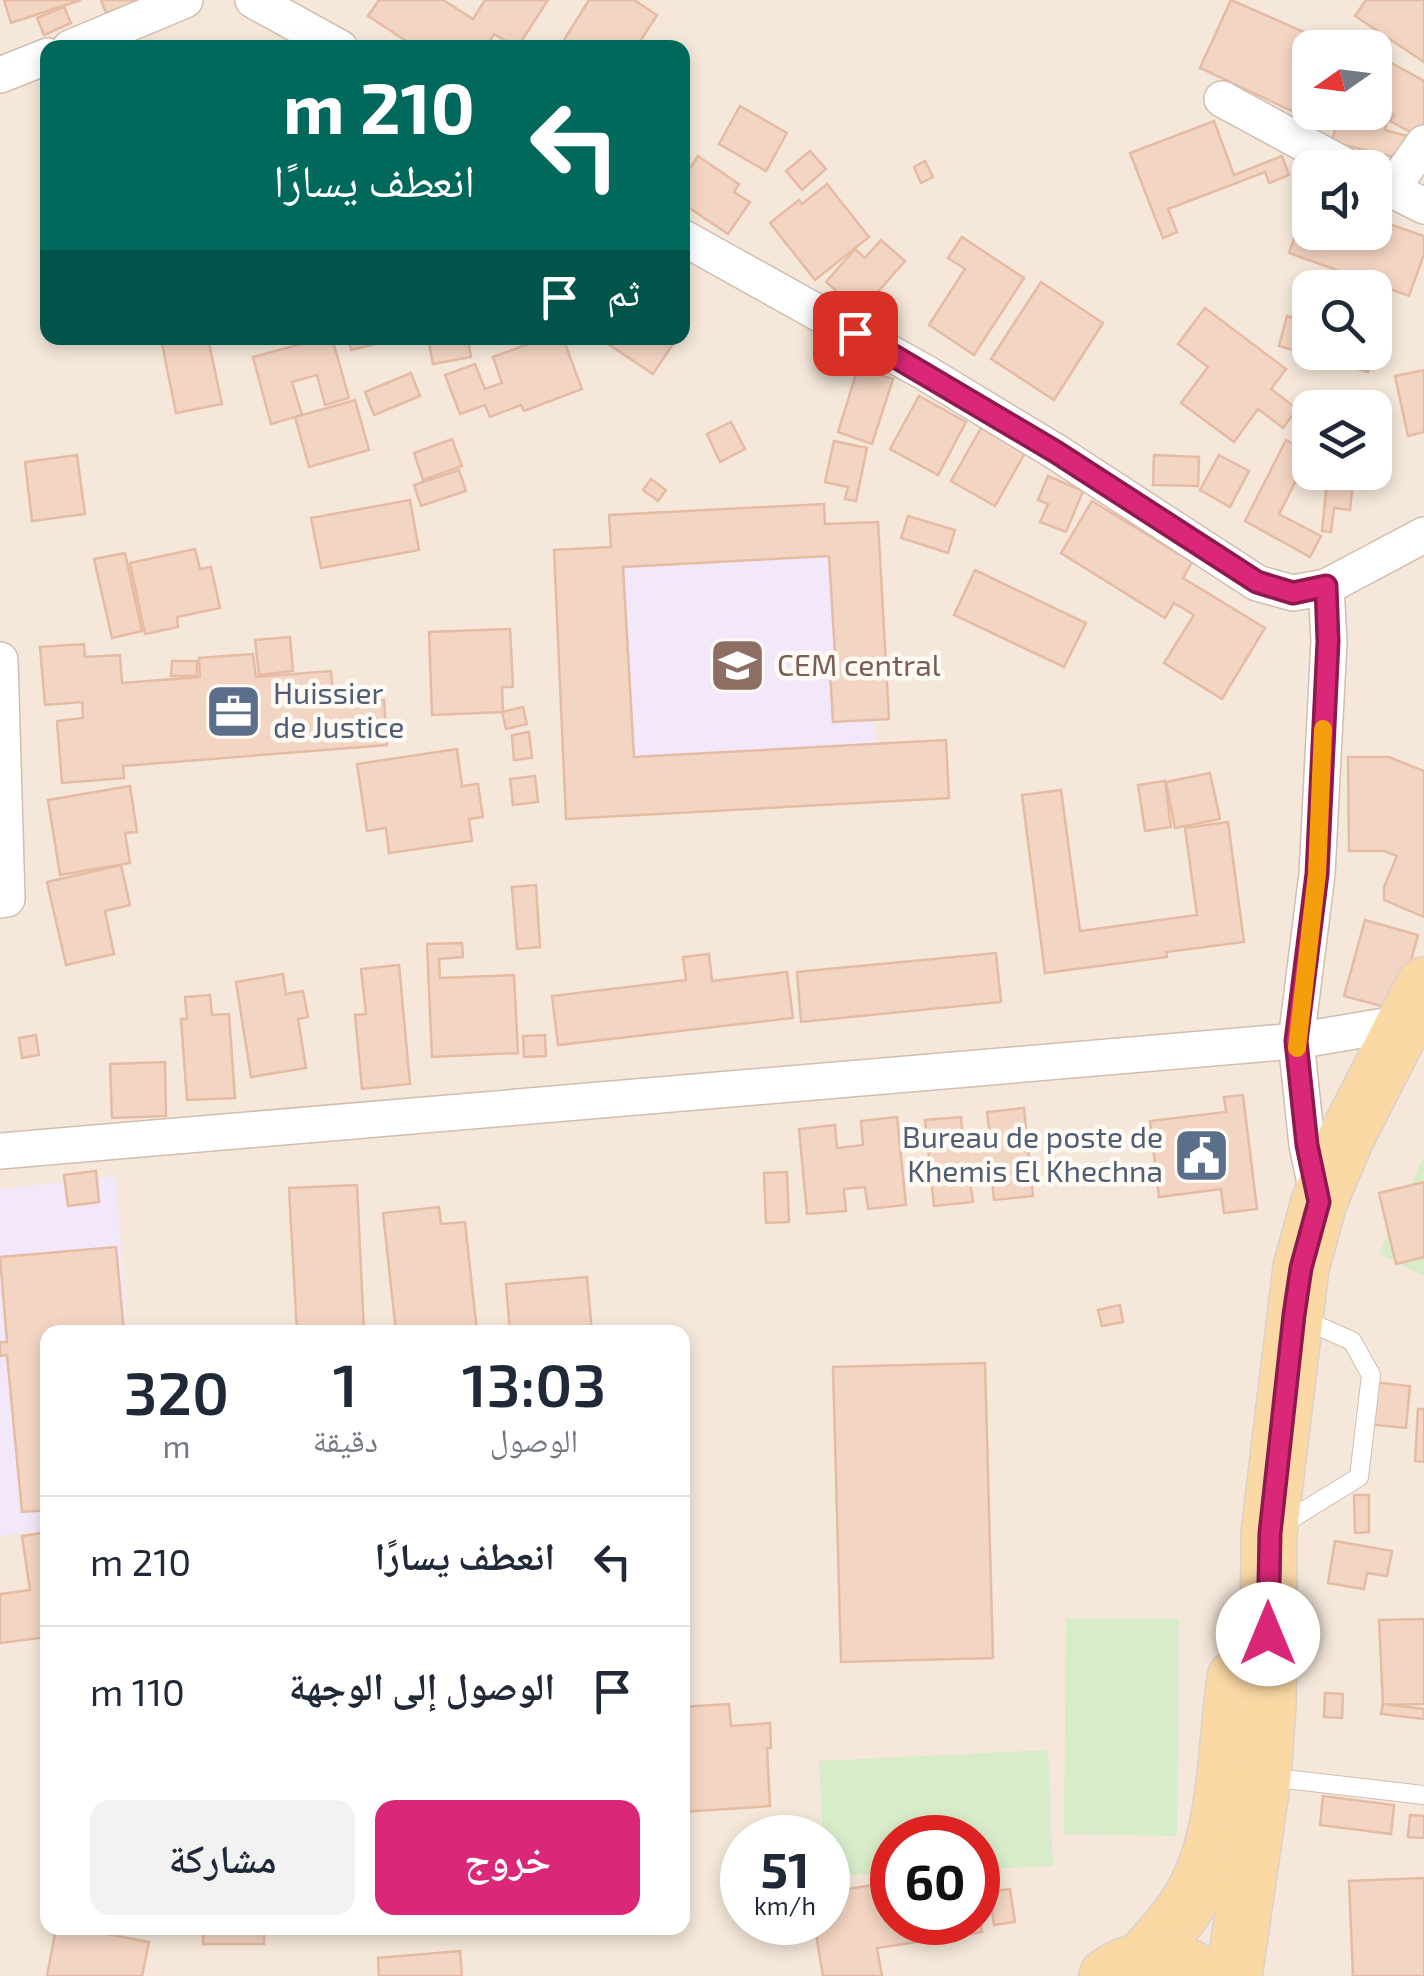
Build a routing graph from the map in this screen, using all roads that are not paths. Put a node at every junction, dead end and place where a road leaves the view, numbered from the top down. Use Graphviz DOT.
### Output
graph roads {
  1 [pos="184,0"];
  2 [pos="253,0"];
  3 [pos="89,40"];
  4 [pos="326,40"];
  5 [pos="40,59"];
  6 [pos="0,76"];
  7 [pos="1222,100"];
  8 [pos="1424,144"];
  9 [pos="1315,150"];
  10 [pos="1392,177"];
  11 [pos="1392,190"];
  12 [pos="1424,206"];
  13 [pos="690,241"];
  14 [pos="1424,535"];
  15 [pos="1326,586"];
  16 [pos="0,660"];
  17 [pos="0,900"];
  18 [pos="1416,1004"];
  19 [pos="1296,1041"];
  20 [pos="0,1151"];
  21 [pos="1319,1202"];
  22 [pos="1294,1315"];
  23 [pos="1269,1549"];
  24 [pos="1263,1777"];
  25 [pos="1424,1795"];
  26 [pos="1124,1968"];
  27 [pos="1202,1976"];
  28 [pos="1234,1976"];
  1 -- 3 [label="street"];
  2 -- 4 [label="street"];
  5 -- 6 [label="street"];
  7 -- 9 [label="street"];
  8 -- 10 [label="street"];
  11 -- 12 [label="street"];
  13 -- 15 [label="street"];
  14 -- 15 [label="street"];
  15 -- 19 [label="street"];
  16 -- 17 [label="street"];
  18 -- 19 [label="street"];
  18 -- 21 [label="main road"];
  19 -- 20 [label="street"];
  19 -- 21 [label="street"];
  21 -- 22 [label="main road"];
  22 -- 23 [label="main road"];
  22 -- 23 [label="lane"];
  23 -- 24 [label="main road"];
  23 -- 26 [label="main road"];
  24 -- 25 [label="lane"];
  24 -- 28 [label="main road"];
  26 -- 27 [label="main road"];
}
